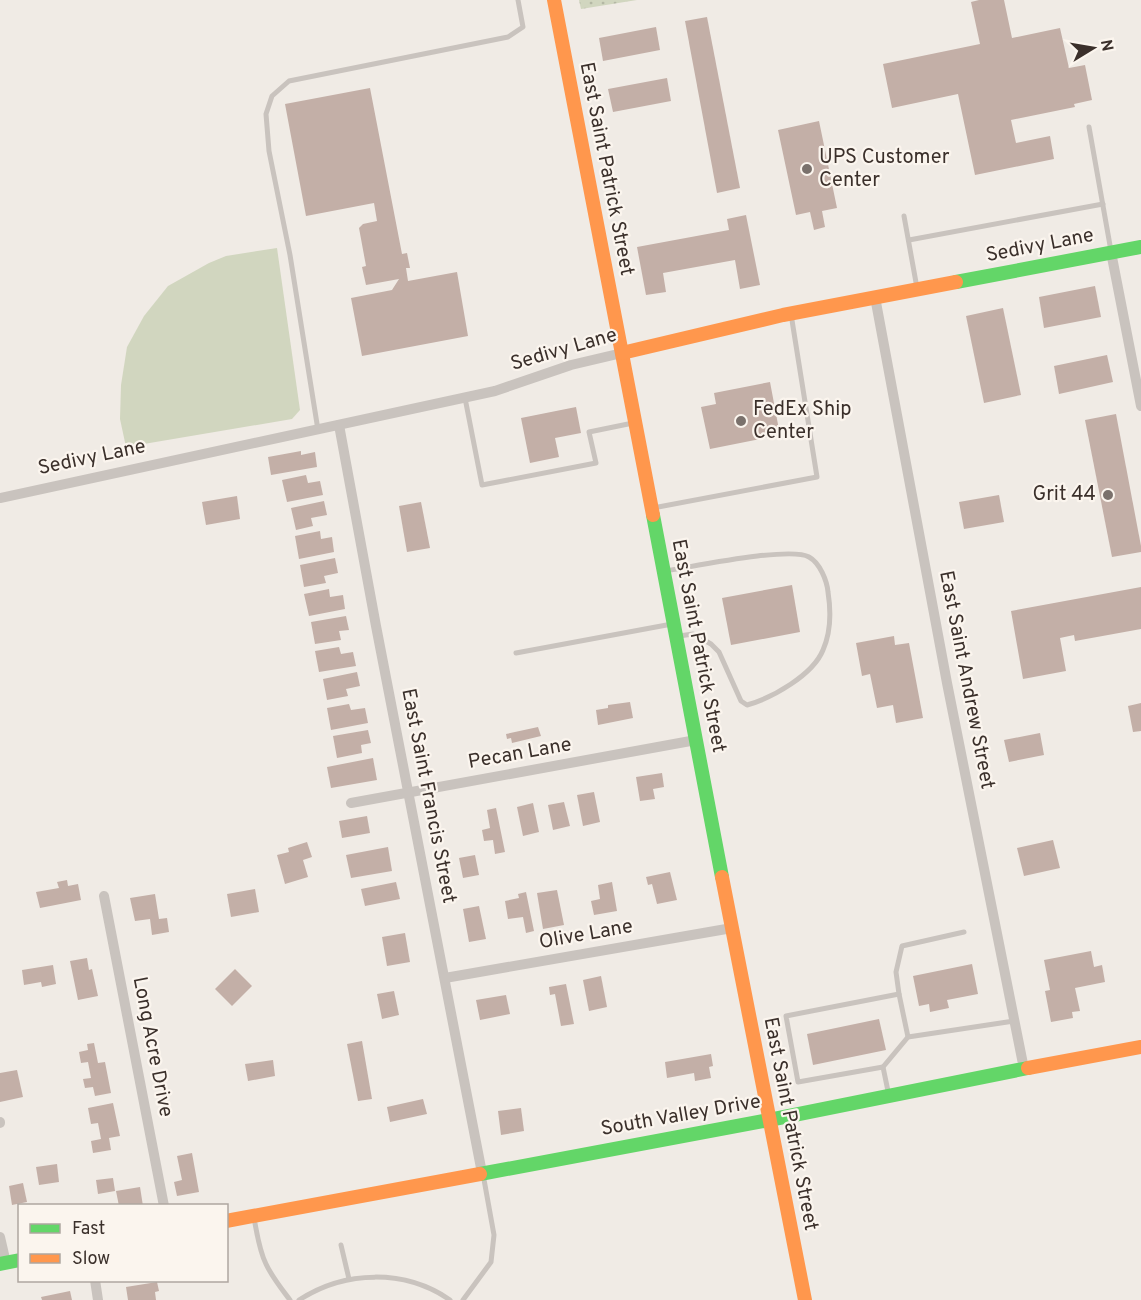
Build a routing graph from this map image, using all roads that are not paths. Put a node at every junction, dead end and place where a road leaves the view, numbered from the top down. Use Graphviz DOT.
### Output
graph roads {
  1 [pos="518,0"];
  2 [pos="554,0"];
  3 [pos="1089,127"];
  4 [pos="1103,204"];
  5 [pos="904,216"];
  6 [pos="909,240"];
  7 [pos="1141,247"];
  8 [pos="1112,252"];
  9 [pos="917,289"];
  10 [pos="875,297"];
  11 [pos="791,314"];
  12 [pos="622,353"];
  13 [pos="465,398"];
  14 [pos="1141,406"];
  15 [pos="635,423"];
  16 [pos="339,425"];
  17 [pos="318,430"];
  18 [pos="0,498"];
  19 [pos="651,508"];
  20 [pos="664,572"];
  21 [pos="675,630"];
  22 [pos="516,653"];
  23 [pos="696,740"];
  24 [pos="409,792"];
  25 [pos="351,803"];
  26 [pos="104,896"];
  27 [pos="732,928"];
  28 [pos="963,932"];
  29 [pos="445,978"];
  30 [pos="899,994"];
  31 [pos="1014,1021"];
  32 [pos="908,1037"];
  33 [pos="1141,1047"];
  34 [pos="883,1067"];
  35 [pos="1024,1069"];
  36 [pos="889,1096"];
  37 [pos="769,1120"];
  38 [pos="482,1173"];
  39 [pos="164,1204"];
  40 [pos="254,1216"];
  41 [pos="228,1221"];
  42 [pos="0,1237"];
  43 [pos="341,1245"];
  44 [pos="9,1262"];
  45 [pos="349,1279"];
  46 [pos="95,1282"];
  47 [pos="98,1300"];
  48 [pos="290,1300"];
  49 [pos="299,1300"];
  50 [pos="450,1300"];
  51 [pos="463,1300"];
  52 [pos="805,1300"];
  1 -- 17 [label="lane"];
  2 -- 12 [label="street, East Saint Patrick Street"];
  3 -- 4 [label="lane"];
  4 -- 6 [label="lane"];
  4 -- 8 [label="lane"];
  5 -- 6 [label="lane"];
  6 -- 9 [label="lane"];
  7 -- 8 [label="street, Sedivy Lane"];
  8 -- 9 [label="street, Sedivy Lane"];
  8 -- 14 [label="street"];
  9 -- 10 [label="street, Sedivy Lane"];
  10 -- 11 [label="street, Sedivy Lane"];
  10 -- 31 [label="street, East Saint Andrew Street"];
  11 -- 12 [label="street, Sedivy Lane"];
  11 -- 19 [label="lane"];
  12 -- 13 [label="street, Sedivy Lane"];
  12 -- 15 [label="street, East Saint Patrick Street"];
  13 -- 15 [label="lane"];
  13 -- 16 [label="street, Sedivy Lane"];
  15 -- 19 [label="street, East Saint Patrick Street"];
  16 -- 17 [label="street, Sedivy Lane"];
  16 -- 24 [label="street, East Saint Francis Street"];
  17 -- 18 [label="street, Sedivy Lane"];
  19 -- 20 [label="street, East Saint Patrick Street"];
  20 -- 21 [label="street, East Saint Patrick Street"];
  20 -- 21 [label="lane"];
  21 -- 22 [label="lane"];
  21 -- 23 [label="street, East Saint Patrick Street"];
  23 -- 24 [label="street, Pecan Lane"];
  23 -- 27 [label="street, East Saint Patrick Street"];
  24 -- 25 [label="street, Pecan Lane"];
  24 -- 29 [label="street, East Saint Francis Street"];
  26 -- 39 [label="street, Long Acre Drive"];
  27 -- 29 [label="street, Olive Lane"];
  27 -- 37 [label="street, East Saint Patrick Street"];
  28 -- 30 [label="lane"];
  29 -- 38 [label="street, East Saint Francis Street"];
  30 -- 32 [label="lane"];
  30 -- 34 [label="lane"];
  31 -- 32 [label="lane"];
  31 -- 35 [label="street, East Saint Andrew Street"];
  32 -- 34 [label="lane"];
  33 -- 35 [label="street, South Valley Drive"];
  34 -- 36 [label="lane"];
  35 -- 36 [label="street, South Valley Drive"];
  36 -- 37 [label="street, South Valley Drive"];
  37 -- 38 [label="street, South Valley Drive"];
  37 -- 52 [label="street, East Saint Patrick Street"];
  38 -- 40 [label="street, South Valley Drive"];
  38 -- 51 [label="lane"];
  40 -- 41 [label="street, South Valley Drive"];
  40 -- 48 [label="lane"];
  42 -- 44 [label="street"];
  43 -- 45 [label="lane"];
  45 -- 49 [label="lane"];
  45 -- 50 [label="lane"];
  46 -- 47 [label="street"];
}
